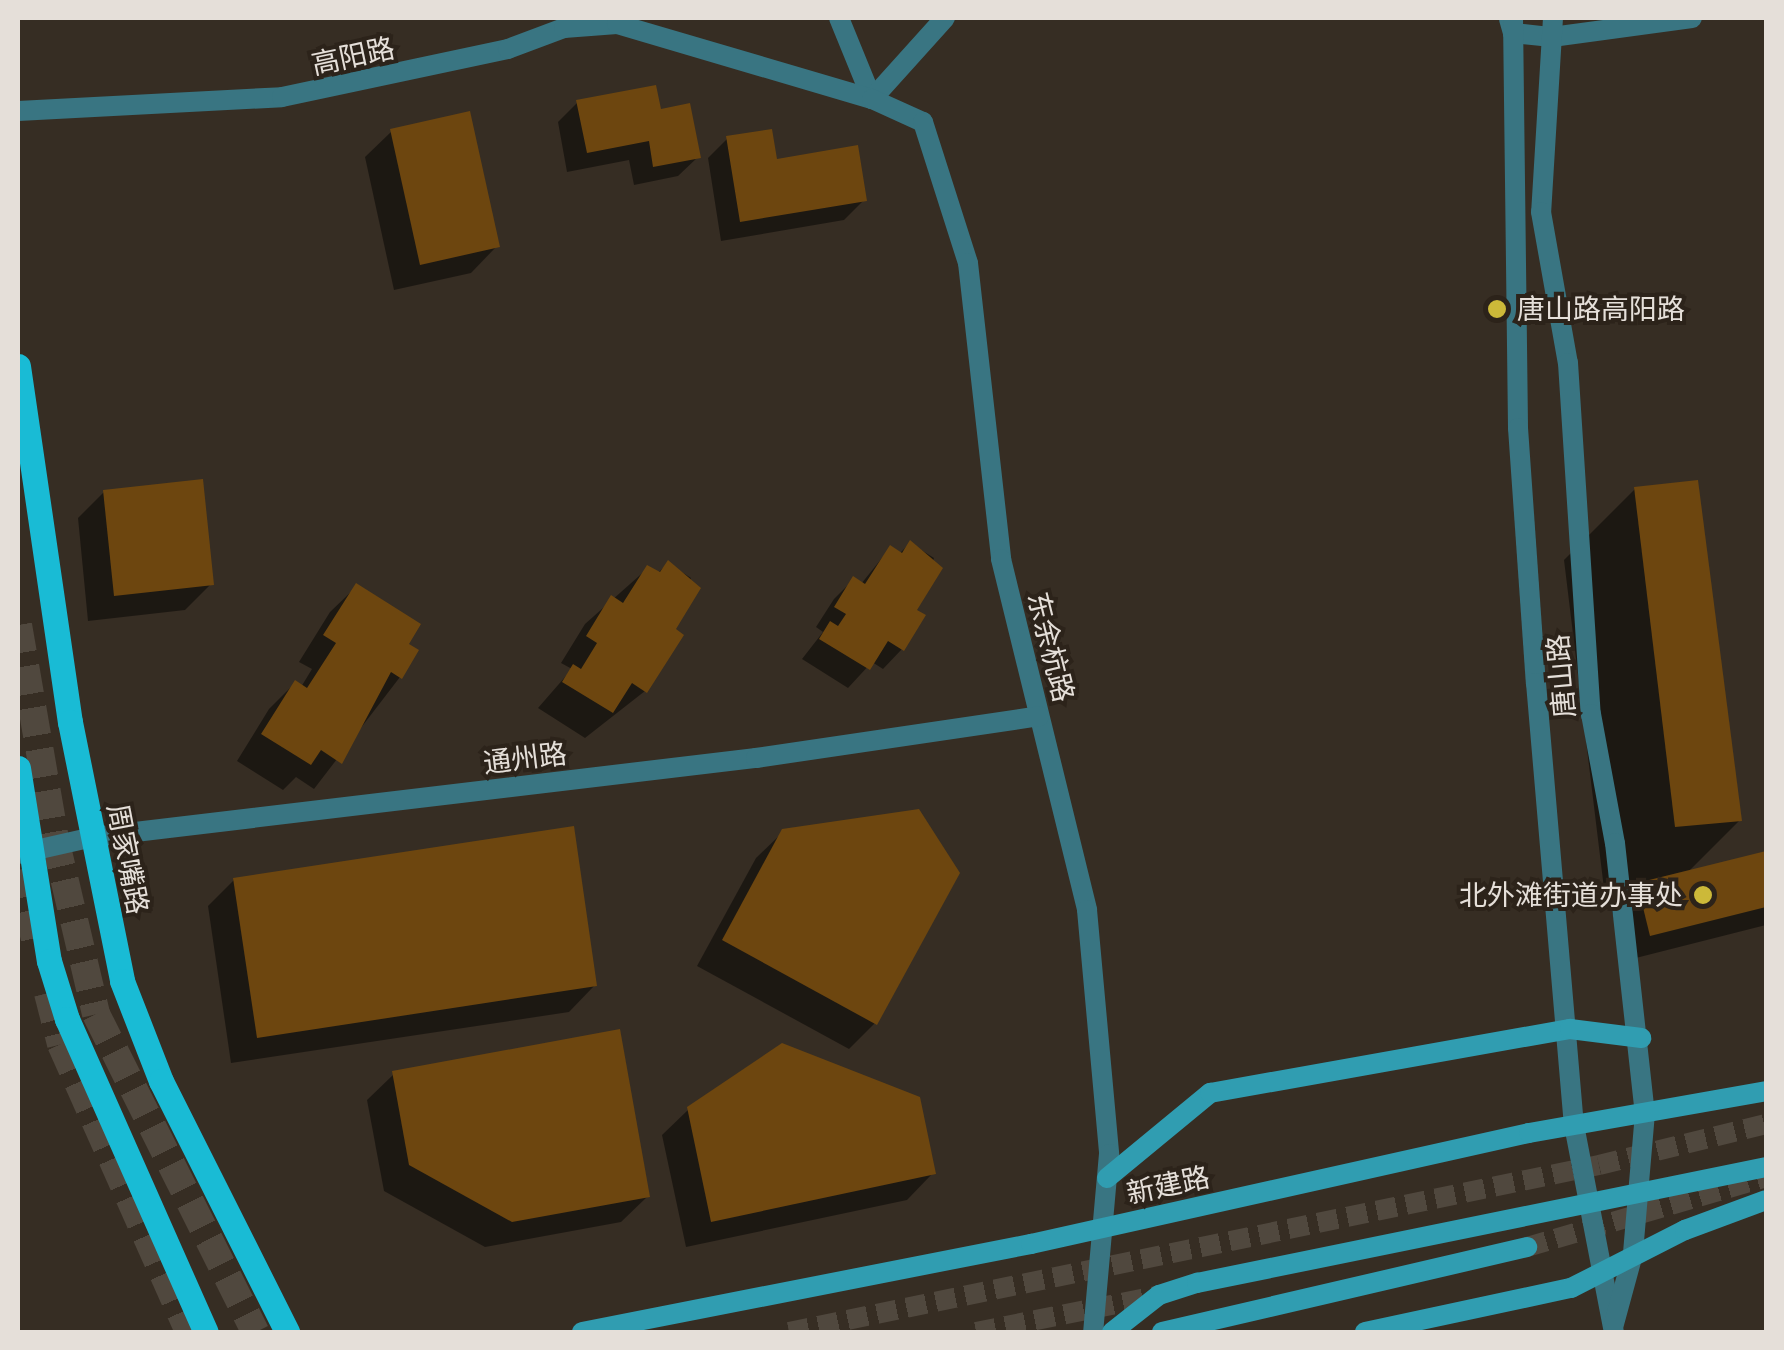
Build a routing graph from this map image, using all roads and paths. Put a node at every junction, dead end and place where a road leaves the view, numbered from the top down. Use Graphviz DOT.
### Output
graph roads {
  1 [pos="839,18"];
  2 [pos="945,18"];
  3 [pos="1692,18"];
  4 [pos="1511,23"];
  5 [pos="1552,27"];
  6 [pos="872,99"];
  7 [pos="18,112"];
  8 [pos="18,366"];
  9 [pos="1039,716"];
  10 [pos="18,768"];
  11 [pos="93,838"];
  12 [pos="23,853"];
  13 [pos="1570,1028"];
  14 [pos="1641,1038"];
  15 [pos="1766,1092"];
  16 [pos="1646,1114"];
  17 [pos="1574,1125"];
  18 [pos="1766,1166"];
  19 [pos="1108,1178"];
  20 [pos="1639,1192"];
  21 [pos="1766,1200"];
  22 [pos="1586,1202"];
  23 [pos="1103,1227"];
  24 [pos="1527,1247"];
  25 [pos="1634,1254"];
  26 [pos="1600,1274"];
  27 [pos="1614,1329"];
  28 [pos="206,1332"];
  29 [pos="287,1332"];
  30 [pos="582,1332"];
  31 [pos="1093,1332"];
  32 [pos="1112,1332"];
  33 [pos="1162,1332"];
  34 [pos="1366,1332"];
  1 -- 6 [label="street"];
  2 -- 6 [label="street"];
  3 -- 5 [label="street"];
  4 -- 5 [label="street"];
  4 -- 13 [label="street, 唐山路"];
  5 -- 14 [label="street, 唐山路"];
  6 -- 7 [label="street, 高阳路"];
  6 -- 9 [label="street, 东余杭路"];
  8 -- 11 [label="main road, 周家嘴路"];
  9 -- 11 [label="street, 通州路"];
  9 -- 19 [label="street, 东余杭路"];
  10 -- 12 [label="main road"];
  11 -- 12 [label="street, 通州路"];
  11 -- 29 [label="main road, 周家嘴路"];
  12 -- 28 [label="main road"];
  13 -- 14 [label="main road"];
  13 -- 17 [label="street, 唐山路"];
  13 -- 19 [label="main road"];
  14 -- 16 [label="street, 唐山路"];
  15 -- 16 [label="main road, 新建路"];
  16 -- 17 [label="main road, 新建路"];
  16 -- 20 [label="street, 唐山路"];
  17 -- 22 [label="street, 唐山路"];
  17 -- 23 [label="main road, 新建路"];
  18 -- 20 [label="main road"];
  19 -- 23 [label="street, 东余杭路"];
  20 -- 22 [label="main road"];
  20 -- 25 [label="street, 唐山路"];
  21 -- 25 [label="main road"];
  22 -- 26 [label="street, 唐山路"];
  22 -- 32 [label="main road"];
  23 -- 30 [label="main road, 新建路"];
  23 -- 31 [label="street, 东余杭路"];
  24 -- 33 [label="main road"];
  25 -- 26 [label="main road"];
  25 -- 27 [label="street, 唐山路"];
  26 -- 27 [label="street, 唐山路"];
  26 -- 34 [label="main road"];
}
